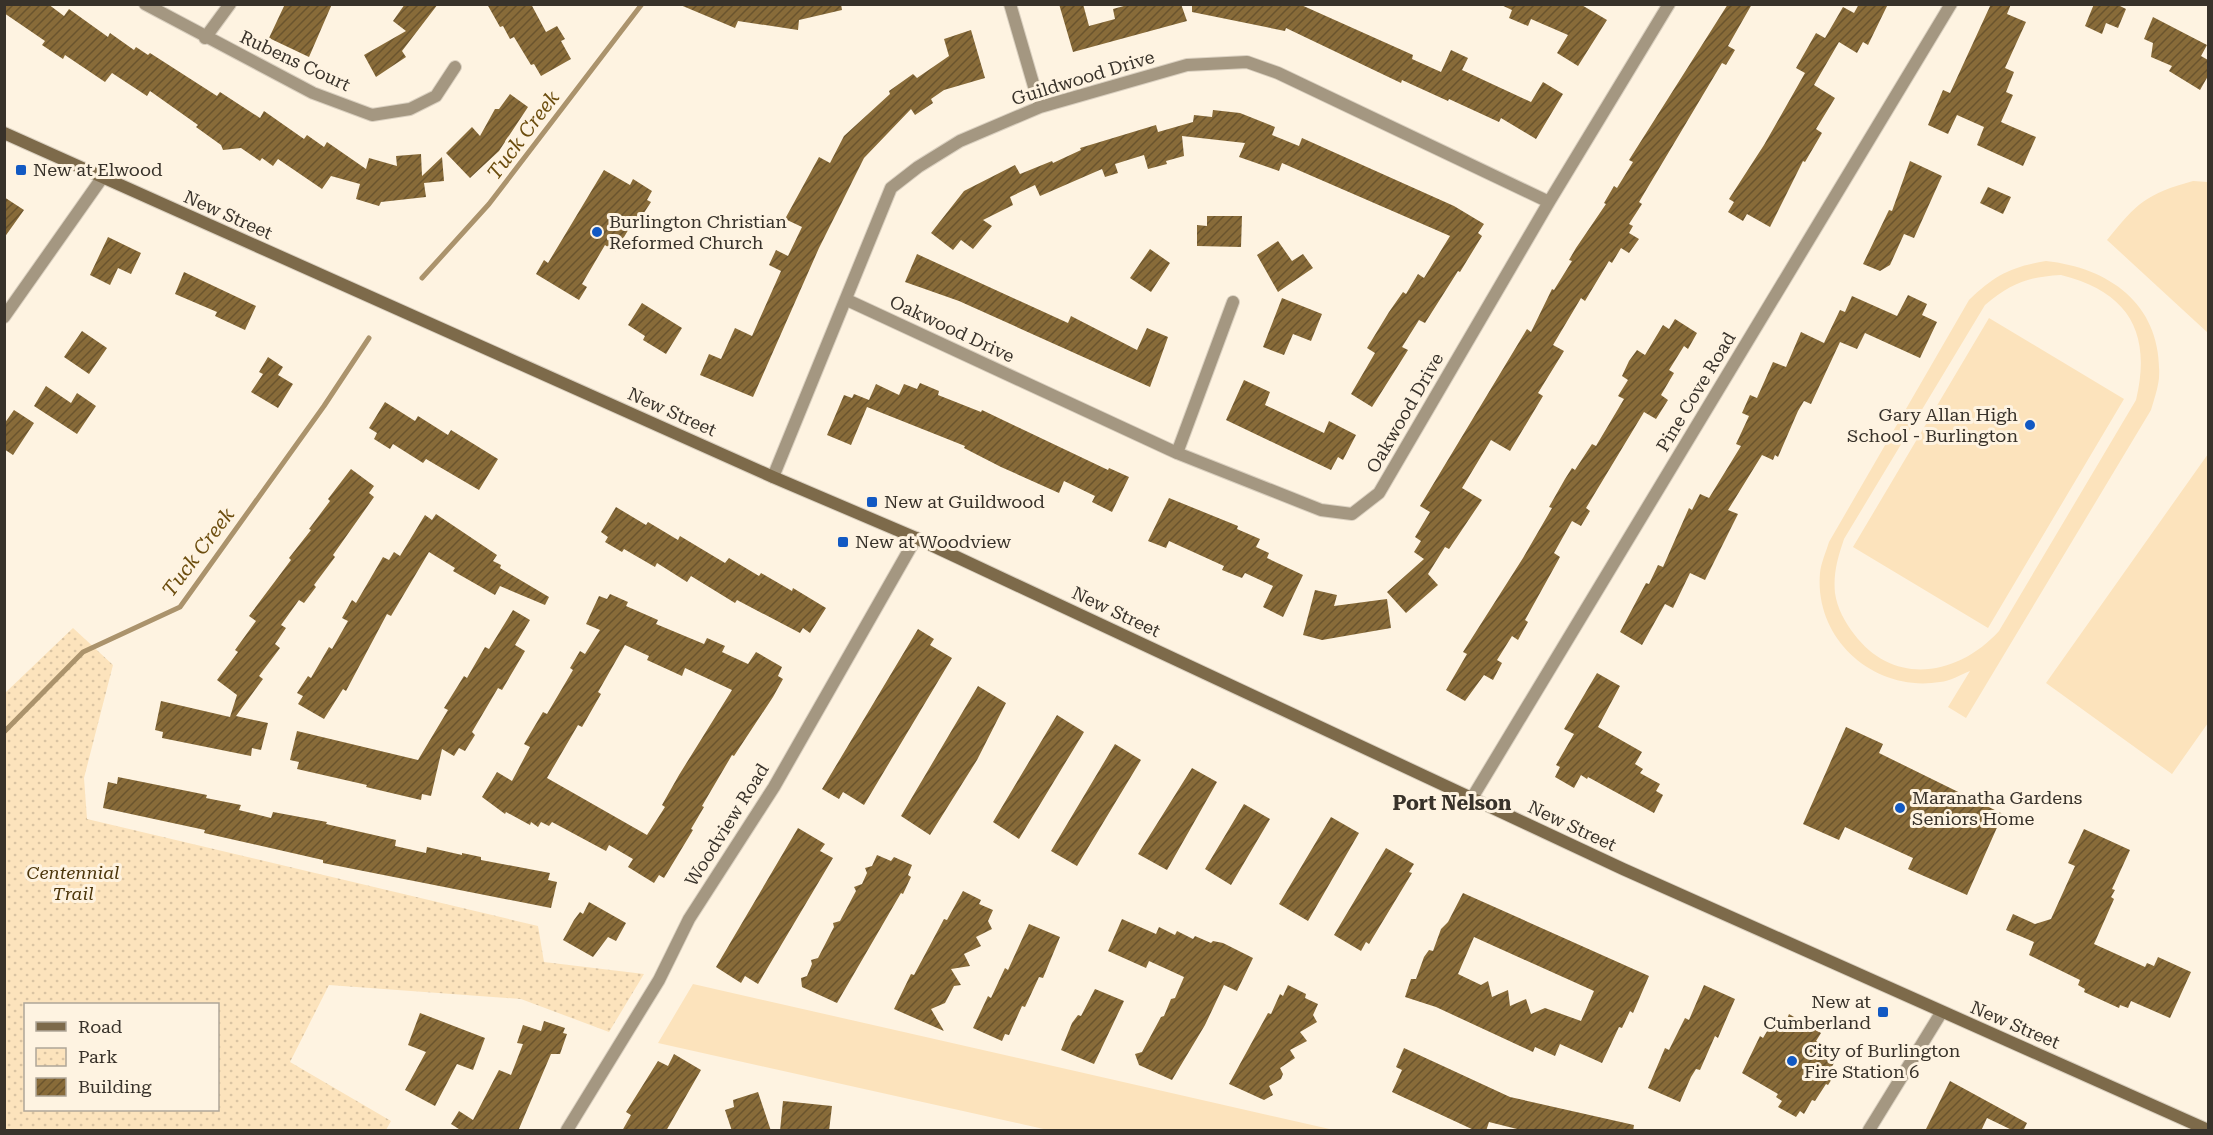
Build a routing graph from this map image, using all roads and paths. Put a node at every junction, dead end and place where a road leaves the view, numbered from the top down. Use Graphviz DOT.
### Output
graph roads {
  1 [pos="145,4"];
  2 [pos="230,4"];
  3 [pos="1010,4"];
  4 [pos="1669,4"];
  5 [pos="1951,4"];
  6 [pos="206,38"];
  7 [pos="455,67"];
  8 [pos="1040,107"];
  9 [pos="4,133"];
  10 [pos="102,178"];
  11 [pos="1549,202"];
  12 [pos="847,300"];
  13 [pos="1233,302"];
  14 [pos="4,317"];
  15 [pos="1177,453"];
  16 [pos="773,477"];
  17 [pos="916,538"];
  18 [pos="1472,798"];
  19 [pos="1941,1013"];
  20 [pos="2208,1130"];
  21 [pos="567,1131"];
  22 [pos="1869,1131"];
  1 -- 6 [label="street, Rubens Court"];
  2 -- 6 [label="street"];
  3 -- 8 [label="street"];
  4 -- 11 [label="street, Oakwood Drive"];
  5 -- 18 [label="street, Pine Cove Road"];
  6 -- 7 [label="street, Rubens Court"];
  8 -- 11 [label="street, Guildwood Drive"];
  8 -- 12 [label="street, Guildwood Drive"];
  9 -- 10 [label="main road, New Street"];
  10 -- 14 [label="street"];
  10 -- 16 [label="main road, New Street"];
  11 -- 15 [label="street, Oakwood Drive"];
  12 -- 15 [label="street, Oakwood Drive"];
  12 -- 16 [label="street, Guildwood Drive"];
  13 -- 15 [label="street"];
  16 -- 17 [label="main road, New Street"];
  17 -- 18 [label="main road, New Street"];
  17 -- 21 [label="street, Woodview Road"];
  18 -- 19 [label="main road, New Street"];
  19 -- 20 [label="main road, New Street"];
  19 -- 22 [label="street"];
}
